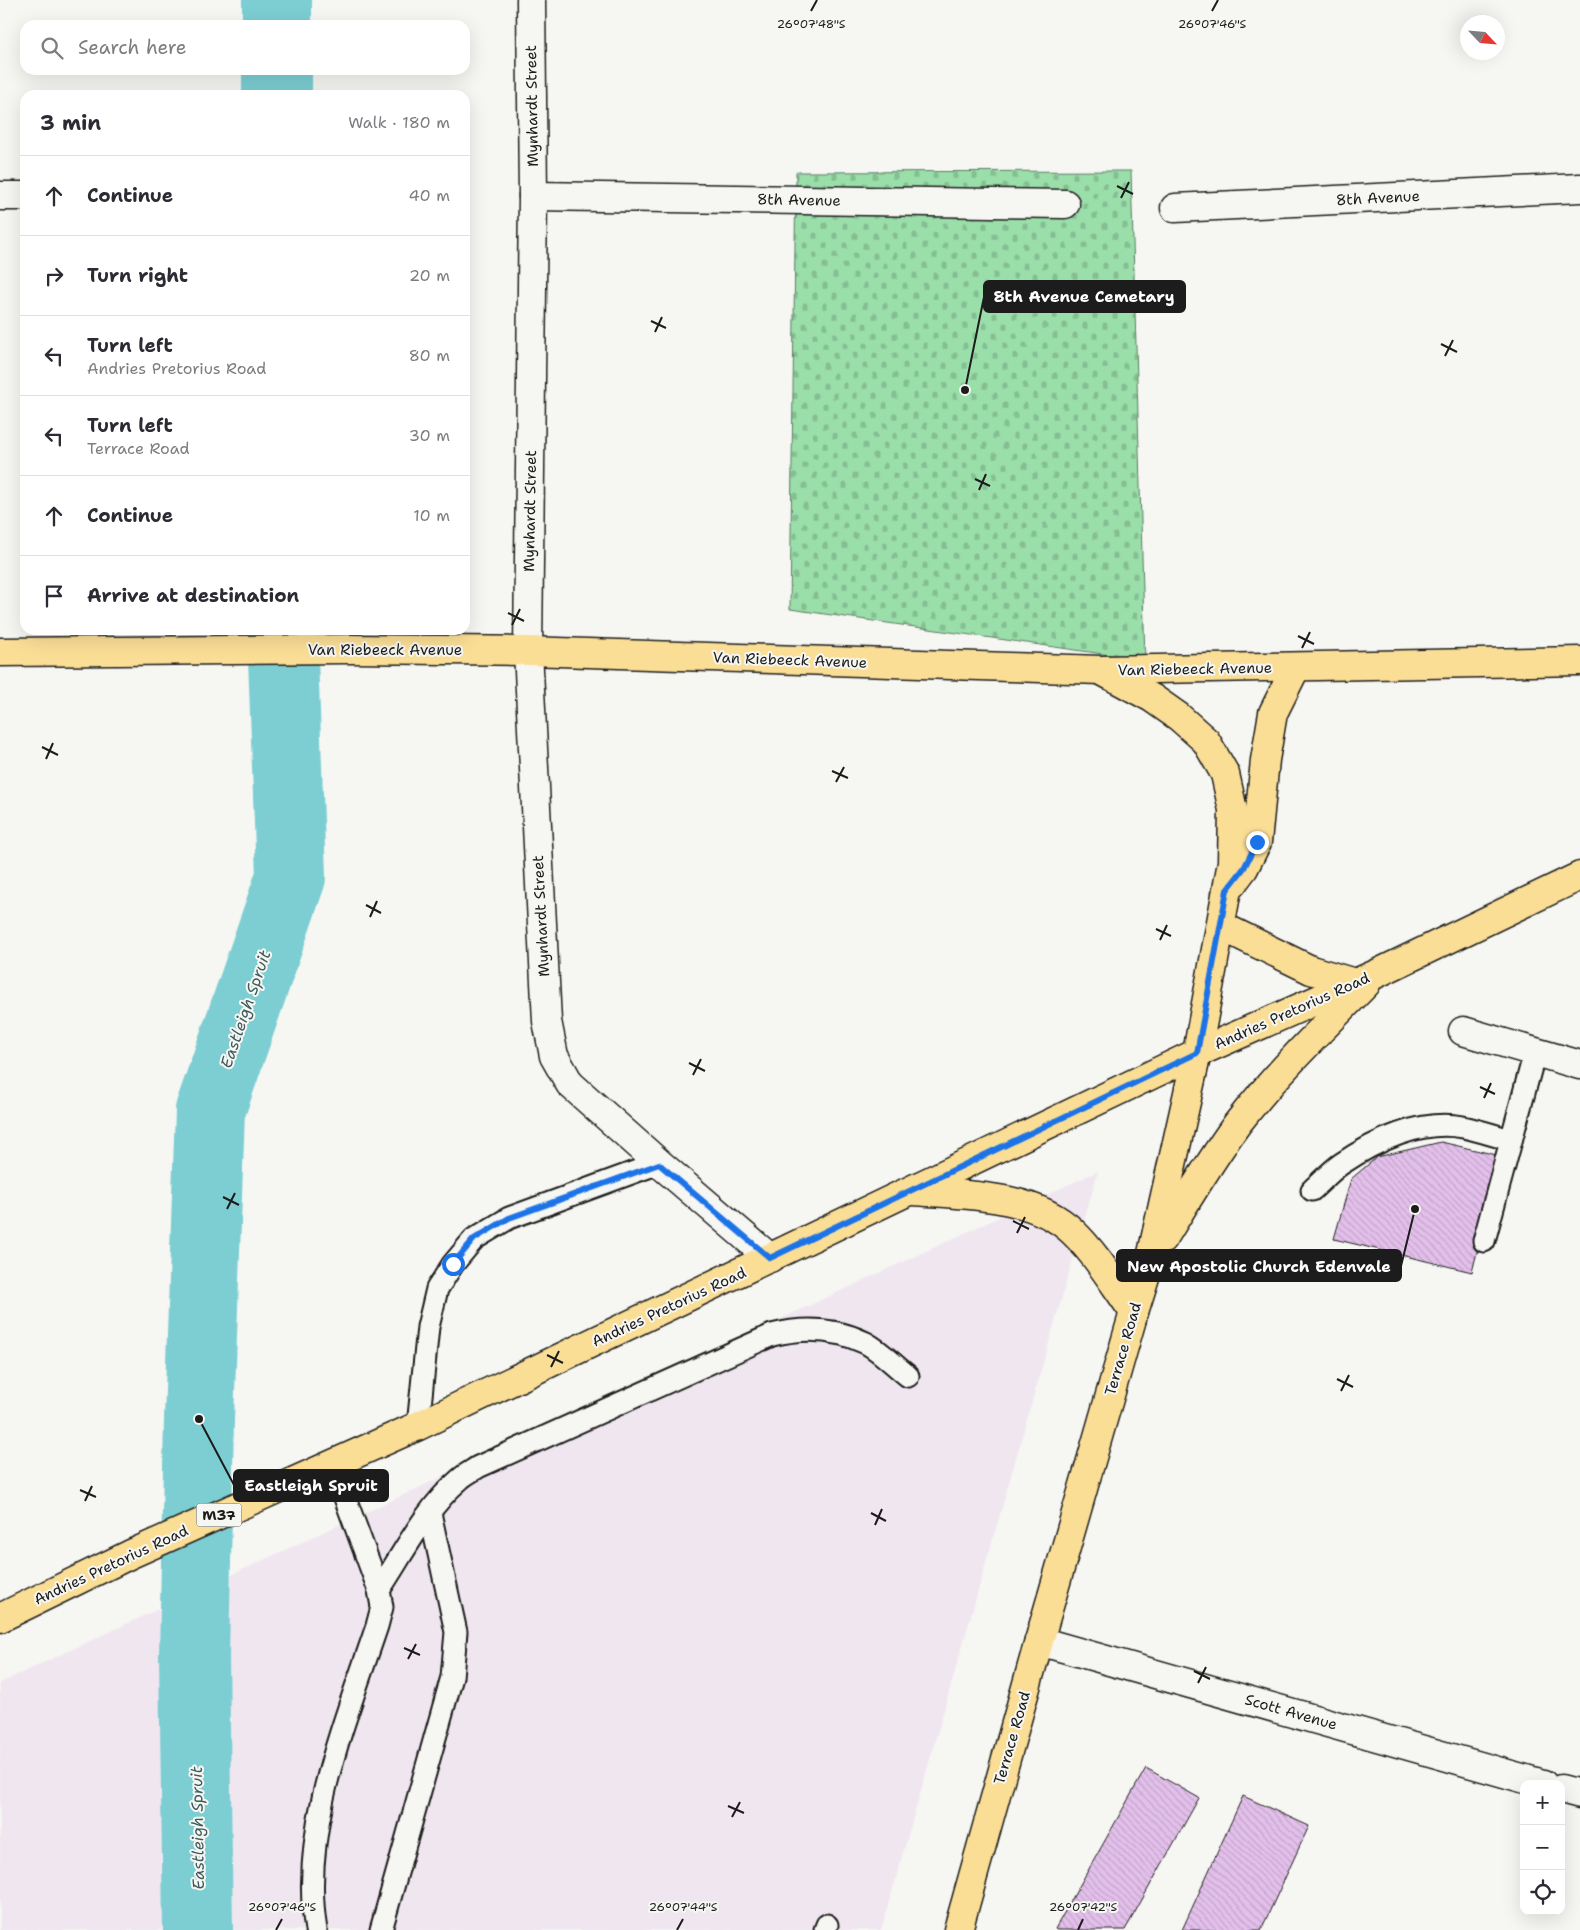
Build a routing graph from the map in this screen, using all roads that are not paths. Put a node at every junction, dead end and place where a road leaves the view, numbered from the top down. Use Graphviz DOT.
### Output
graph roads {
  1 [pos="531,0"];
  2 [pos="1580,188"];
  3 [pos="0,196"];
  4 [pos="20,196"];
  5 [pos="534,196"];
  6 [pos="1065,204"];
  7 [pos="1175,208"];
  8 [pos="528,651"];
  9 [pos="0,652"];
  10 [pos="1580,662"];
  11 [pos="1296,667"];
  12 [pos="1101,670"];
  13 [pos="1580,876"];
  14 [pos="1227,890"];
  15 [pos="1221,926"];
  16 [pos="1365,979"];
  17 [pos="1462,1031"];
  18 [pos="1535,1052"];
  19 [pos="1197,1053"];
  20 [pos="1580,1065"];
  21 [pos="1511,1140"];
  22 [pos="659,1164"];
  23 [pos="1312,1190"];
  24 [pos="912,1191"];
  25 [pos="1484,1241"];
  26 [pos="770,1258"];
  27 [pos="1151,1258"];
  28 [pos="1134,1312"];
  29 [pos="908,1376"];
  30 [pos="418,1426"];
  31 [pos="333,1465"];
  32 [pos="430,1513"];
  33 [pos="379,1590"];
  34 [pos="0,1618"];
  35 [pos="1039,1641"];
  36 [pos="1529,1780"];
  37 [pos="1565,1790"];
  38 [pos="1580,1794"];
  39 [pos="316,1930"];
  40 [pos="381,1930"];
  41 [pos="958,1930"];
  1 -- 5 [label="street, Mynhardt Street"];
  2 -- 7 [label="street, 8th Avenue"];
  3 -- 4 [label="street"];
  5 -- 6 [label="street, 8th Avenue"];
  5 -- 8 [label="street, Mynhardt Street"];
  8 -- 9 [label="main road, Van Riebeeck Avenue"];
  8 -- 12 [label="main road, Van Riebeeck Avenue"];
  8 -- 22 [label="street, Mynhardt Street"];
  10 -- 11 [label="main road, Van Riebeeck Avenue"];
  11 -- 12 [label="main road, Van Riebeeck Avenue"];
  11 -- 14 [label="main road"];
  12 -- 14 [label="main road, Terrace Road"];
  13 -- 16 [label="main road, Andries Pretorius Road / M37"];
  14 -- 15 [label="main road, Terrace Road"];
  15 -- 16 [label="main road"];
  15 -- 19 [label="main road, Terrace Road"];
  16 -- 19 [label="main road, Andries Pretorius Road / M37"];
  16 -- 27 [label="main road"];
  17 -- 18 [label="street"];
  18 -- 20 [label="street"];
  18 -- 21 [label="lane"];
  19 -- 24 [label="main road, Andries Pretorius Road / M37"];
  19 -- 27 [label="main road, Terrace Road"];
  21 -- 23 [label="lane"];
  21 -- 25 [label="lane"];
  22 -- 26 [label="street, Mynhardt Street"];
  22 -- 30 [label="lane"];
  24 -- 26 [label="main road, Andries Pretorius Road / M37"];
  24 -- 28 [label="main road"];
  26 -- 30 [label="main road, Andries Pretorius Road / M37"];
  27 -- 28 [label="main road, Terrace Road"];
  28 -- 35 [label="main road, Terrace Road"];
  29 -- 32 [label="lane"];
  30 -- 31 [label="main road, Andries Pretorius Road / M37"];
  31 -- 33 [label="lane"];
  31 -- 34 [label="main road, Andries Pretorius Road / M37"];
  32 -- 33 [label="lane"];
  32 -- 40 [label="lane"];
  33 -- 39 [label="lane"];
  35 -- 36 [label="street, Scott Avenue"];
  35 -- 41 [label="main road, Terrace Road"];
  37 -- 38 [label="street"];
}
